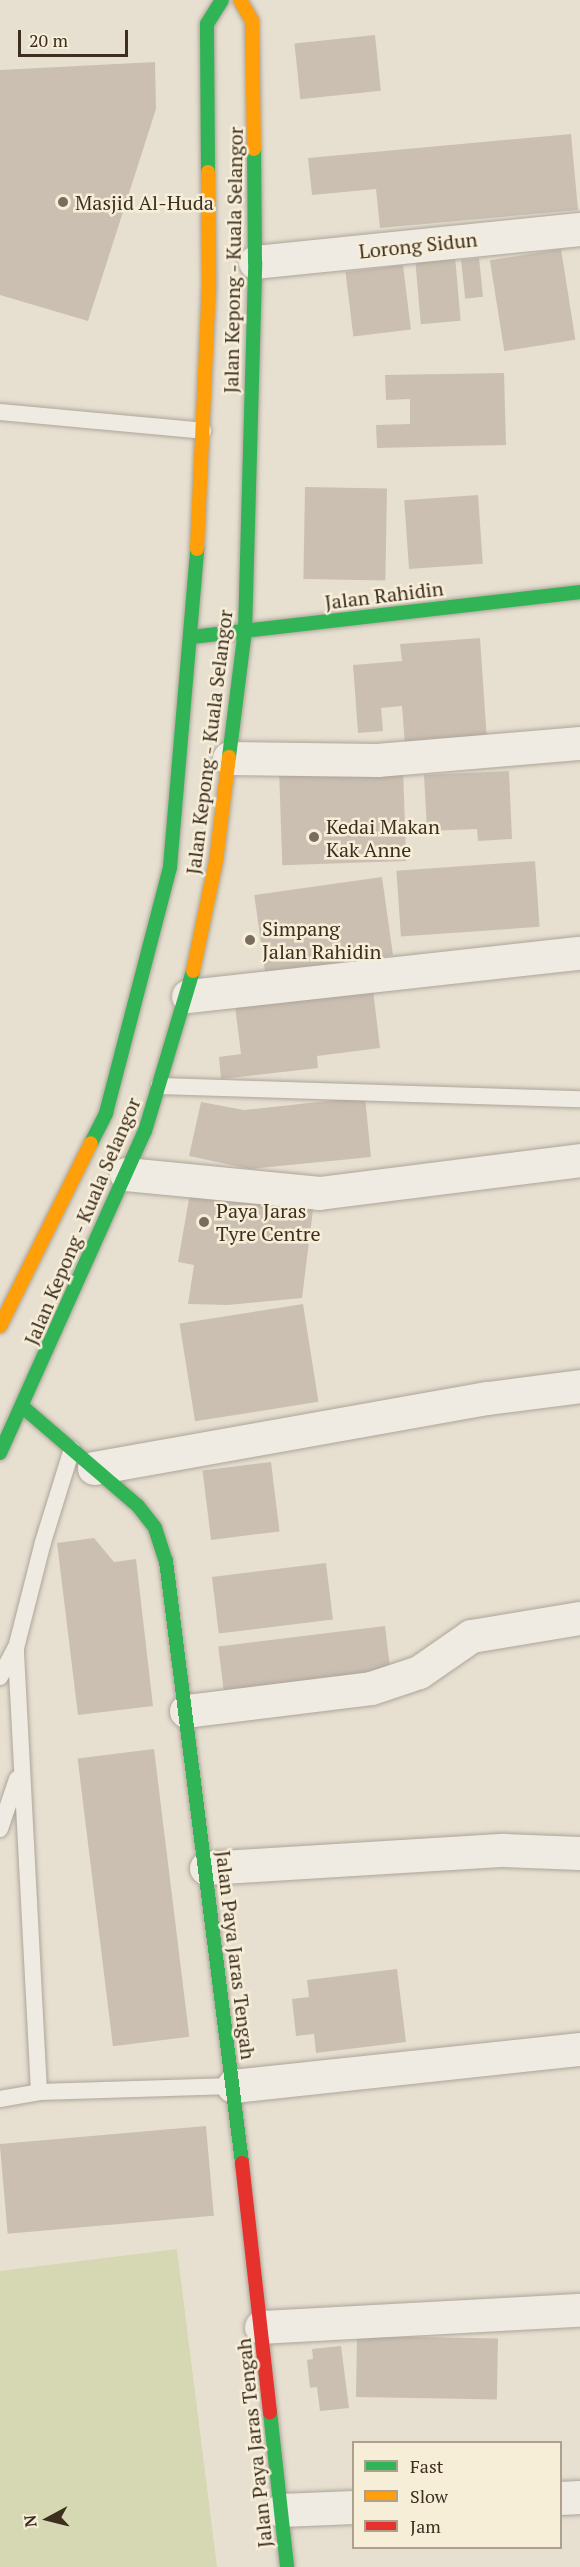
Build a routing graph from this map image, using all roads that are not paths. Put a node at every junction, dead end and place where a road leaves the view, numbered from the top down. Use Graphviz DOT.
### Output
graph roads {
  1 [pos="222,0"];
  2 [pos="240,0"];
  3 [pos="580,229"];
  4 [pos="255,262"];
  5 [pos="0,412"];
  6 [pos="203,431"];
  7 [pos="580,592"];
  8 [pos="245,631"];
  9 [pos="192,637"];
  10 [pos="580,743"];
  11 [pos="229,758"];
  12 [pos="580,952"];
  13 [pos="188,996"];
  14 [pos="159,1086"];
  15 [pos="580,1099"];
  16 [pos="580,1160"];
  17 [pos="126,1174"];
  18 [pos="0,1326"];
  19 [pos="580,1386"];
  20 [pos="24,1408"];
  21 [pos="0,1453"];
  22 [pos="83,1459"];
  23 [pos="580,1618"];
  24 [pos="16,1648"];
  25 [pos="0,1677"];
  26 [pos="186,1711"];
  27 [pos="20,1771"];
  28 [pos="0,1829"];
  29 [pos="580,1853"];
  30 [pos="206,1868"];
  31 [pos="580,2049"];
  32 [pos="233,2086"];
  33 [pos="39,2092"];
  34 [pos="0,2099"];
  35 [pos="580,2310"];
  36 [pos="261,2327"];
  37 [pos="580,2497"];
  38 [pos="562,2498"];
  39 [pos="352,2507"];
  40 [pos="281,2510"];
  41 [pos="287,2567"];
  1 -- 6 [label="main road, Jalan Kepong - Kuala Selangor"];
  2 -- 4 [label="main road, Jalan Kepong - Kuala Selangor"];
  3 -- 4 [label="street, Lorong Sidun"];
  4 -- 8 [label="main road, Jalan Kepong - Kuala Selangor"];
  5 -- 6 [label="lane"];
  6 -- 9 [label="main road, Jalan Kepong - Kuala Selangor"];
  7 -- 8 [label="main road, Jalan Rahidin"];
  8 -- 9 [label="main road, Jalan Rahidin"];
  8 -- 11 [label="main road, Jalan Kepong - Kuala Selangor"];
  9 -- 18 [label="main road, Jalan Kepong - Kuala Selangor"];
  10 -- 11 [label="street"];
  11 -- 13 [label="main road, Jalan Kepong - Kuala Selangor"];
  12 -- 13 [label="street"];
  13 -- 14 [label="main road, Jalan Kepong - Kuala Selangor"];
  14 -- 15 [label="lane"];
  14 -- 17 [label="main road, Jalan Kepong - Kuala Selangor"];
  16 -- 17 [label="street"];
  17 -- 20 [label="main road, Jalan Kepong - Kuala Selangor"];
  19 -- 22 [label="street"];
  20 -- 21 [label="main road, Jalan Kepong - Kuala Selangor"];
  20 -- 22 [label="main road, Jalan Paya Jaras Tengah"];
  22 -- 24 [label="lane"];
  22 -- 26 [label="main road, Jalan Paya Jaras Tengah"];
  23 -- 26 [label="street"];
  24 -- 25 [label="lane"];
  24 -- 27 [label="lane"];
  26 -- 30 [label="main road, Jalan Paya Jaras Tengah"];
  27 -- 28 [label="lane"];
  27 -- 33 [label="lane"];
  29 -- 30 [label="street"];
  30 -- 32 [label="main road, Jalan Paya Jaras Tengah"];
  31 -- 32 [label="street"];
  32 -- 33 [label="lane"];
  32 -- 36 [label="main road, Jalan Paya Jaras Tengah"];
  33 -- 34 [label="lane"];
  35 -- 36 [label="street"];
  36 -- 40 [label="main road, Jalan Paya Jaras Tengah"];
  37 -- 38 [label="street"];
  39 -- 40 [label="street"];
  40 -- 41 [label="main road, Jalan Paya Jaras Tengah"];
}
